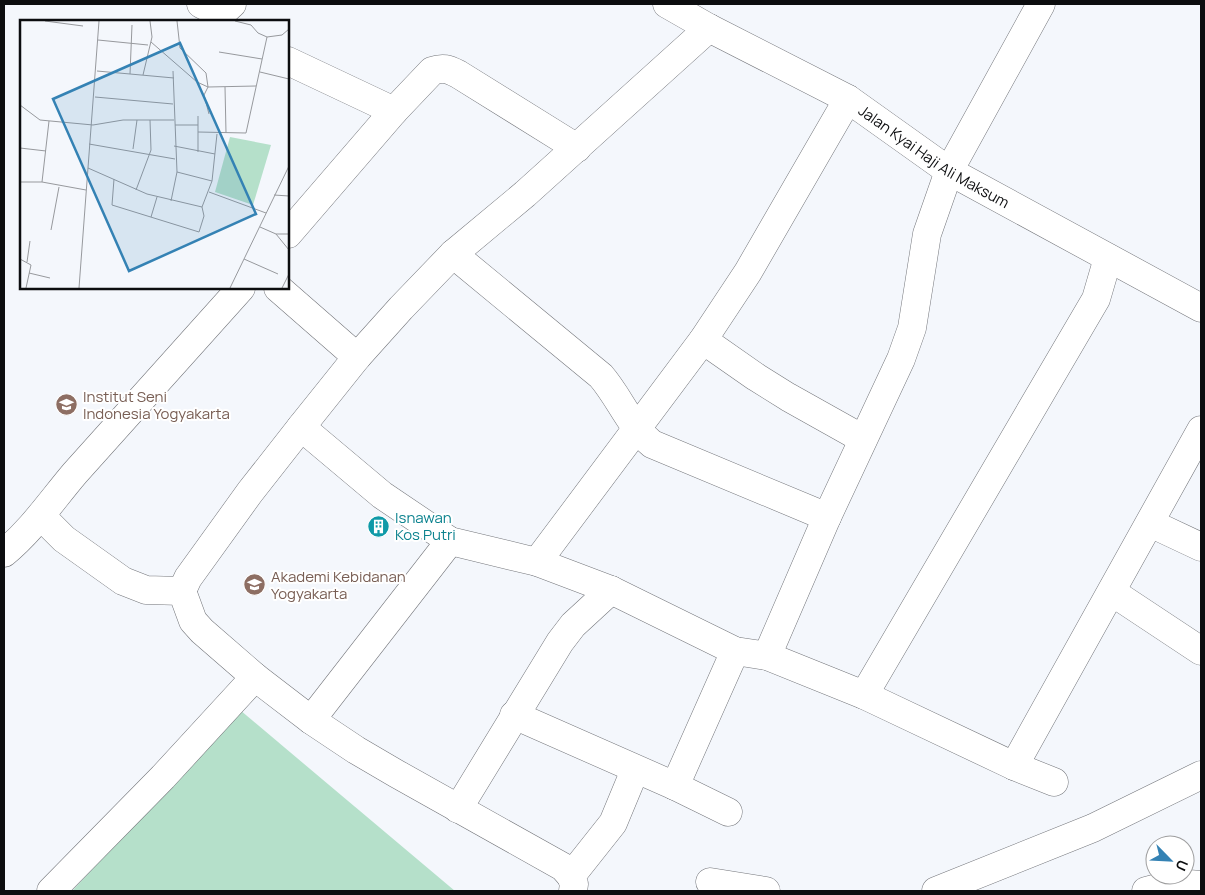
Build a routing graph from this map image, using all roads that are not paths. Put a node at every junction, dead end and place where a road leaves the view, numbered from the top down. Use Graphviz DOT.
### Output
graph roads {
  1 [pos="667,4"];
  2 [pos="1041,4"];
  3 [pos="709,28"];
  4 [pos="289,61"];
  5 [pos="848,99"];
  6 [pos="394,111"];
  7 [pos="577,148"];
  8 [pos="949,171"];
  9 [pos="289,233"];
  10 [pos="453,254"];
  11 [pos="1108,258"];
  12 [pos="240,289"];
  13 [pos="279,289"];
  14 [pos="1201,308"];
  15 [pos="703,340"];
  16 [pos="357,357"];
  17 [pos="301,427"];
  18 [pos="635,428"];
  19 [pos="1201,430"];
  20 [pos="863,439"];
  21 [pos="44,513"];
  22 [pos="827,517"];
  23 [pos="1150,523"];
  24 [pos="450,541"];
  25 [pos="1201,547"];
  26 [pos="4,553"];
  27 [pos="537,562"];
  28 [pos="611,590"];
  29 [pos="182,591"];
  30 [pos="1112,592"];
  31 [pos="735,651"];
  32 [pos="1201,651"];
  33 [pos="767,656"];
  34 [pos="255,677"];
  35 [pos="864,694"];
  36 [pos="514,715"];
  37 [pos="312,720"];
  38 [pos="1014,766"];
  39 [pos="635,770"];
  40 [pos="1201,774"];
  41 [pos="1054,782"];
  42 [pos="675,786"];
  43 [pos="458,809"];
  44 [pos="728,812"];
  45 [pos="710,882"];
  46 [pos="58,884"];
  47 [pos="572,884"];
  48 [pos="1201,885"];
  49 [pos="1155,890"];
  50 [pos="766,891"];
  51 [pos="936,891"];
  1 -- 3 [label="street, Jalan Kyai Haji Ali Maksum"];
  2 -- 8 [label="street"];
  3 -- 5 [label="street, Jalan Kyai Haji Ali Maksum"];
  3 -- 7 [label="street"];
  4 -- 6 [label="street"];
  5 -- 8 [label="street, Jalan Kyai Haji Ali Maksum"];
  5 -- 15 [label="street"];
  6 -- 7 [label="street"];
  6 -- 9 [label="street"];
  7 -- 10 [label="street"];
  8 -- 11 [label="street, Jalan Kyai Haji Ali Maksum"];
  8 -- 20 [label="street"];
  10 -- 16 [label="street"];
  10 -- 18 [label="street"];
  11 -- 14 [label="street, Jalan Kyai Haji Ali Maksum"];
  11 -- 35 [label="street"];
  12 -- 21 [label="street"];
  13 -- 16 [label="street"];
  15 -- 18 [label="street"];
  15 -- 20 [label="street"];
  16 -- 17 [label="street"];
  17 -- 24 [label="street"];
  17 -- 29 [label="street"];
  18 -- 22 [label="street"];
  18 -- 27 [label="street"];
  19 -- 23 [label="street"];
  20 -- 22 [label="street"];
  21 -- 26 [label="street"];
  21 -- 29 [label="street"];
  22 -- 33 [label="street"];
  23 -- 25 [label="street"];
  23 -- 30 [label="street"];
  24 -- 27 [label="street"];
  24 -- 37 [label="street"];
  27 -- 28 [label="street"];
  28 -- 31 [label="street"];
  28 -- 36 [label="street"];
  29 -- 34 [label="street"];
  30 -- 32 [label="street"];
  30 -- 38 [label="street"];
  31 -- 33 [label="street"];
  31 -- 42 [label="street"];
  33 -- 35 [label="street"];
  34 -- 37 [label="street"];
  34 -- 46 [label="street"];
  35 -- 38 [label="street"];
  36 -- 39 [label="street"];
  36 -- 43 [label="street"];
  37 -- 43 [label="street"];
  38 -- 41 [label="street"];
  39 -- 42 [label="street"];
  39 -- 47 [label="street"];
  40 -- 51 [label="street"];
  42 -- 44 [label="street"];
  43 -- 47 [label="street"];
  45 -- 50 [label="street"];
  48 -- 49 [label="street"];
}
